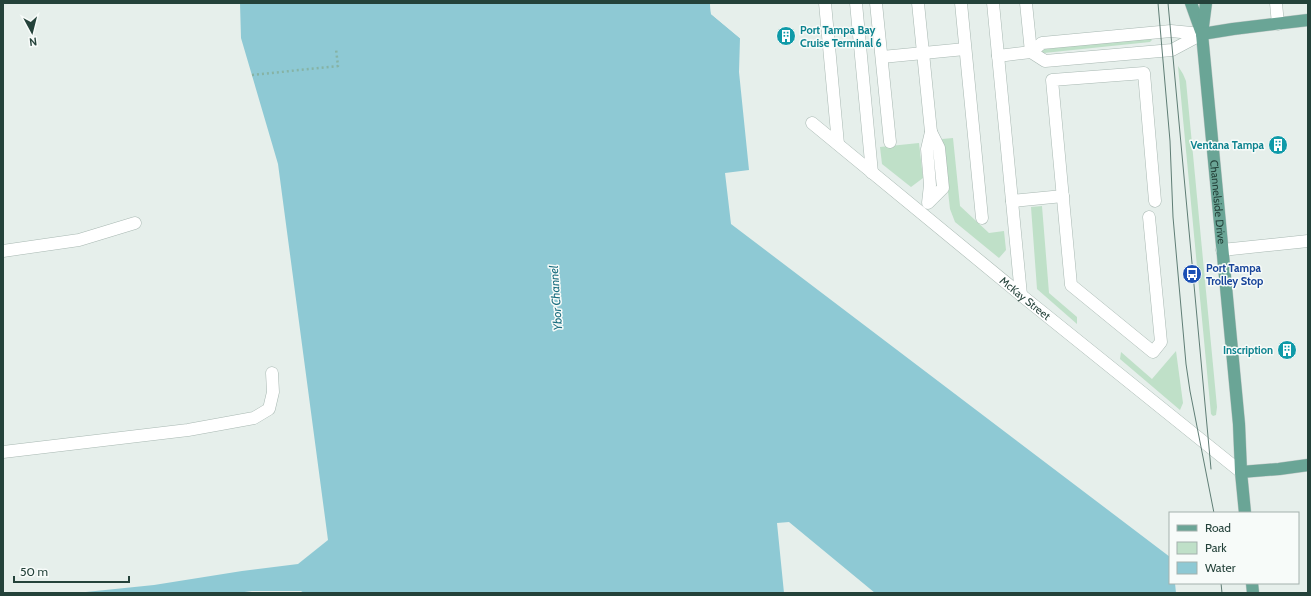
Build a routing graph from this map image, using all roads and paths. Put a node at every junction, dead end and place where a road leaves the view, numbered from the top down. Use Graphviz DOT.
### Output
graph roads {
  1 [pos="825,3"];
  2 [pos="856,3"];
  3 [pos="876,3"];
  4 [pos="918,3"];
  5 [pos="961,3"];
  6 [pos="993,3"];
  7 [pos="1026,3"];
  8 [pos="1191,3"];
  9 [pos="1206,3"];
  10 [pos="1276,3"];
  11 [pos="1308,20"];
  12 [pos="1278,24"];
  13 [pos="1202,34"];
  14 [pos="336,48"];
  15 [pos="966,49"];
  16 [pos="1031,52"];
  17 [pos="923,53"];
  18 [pos="998,56"];
  19 [pos="882,57"];
  20 [pos="252,75"];
  21 [pos="812,123"];
  22 [pos="890,142"];
  23 [pos="838,144"];
  24 [pos="872,173"];
  25 [pos="1063,196"];
  26 [pos="1012,200"];
  27 [pos="1155,201"];
  28 [pos="924,208"];
  29 [pos="1149,217"];
  30 [pos="982,218"];
  31 [pos="135,223"];
  32 [pos="1308,241"];
  33 [pos="1222,250"];
  34 [pos="3,251"];
  35 [pos="1021,296"];
  36 [pos="272,373"];
  37 [pos="3,452"];
  38 [pos="1308,465"];
  39 [pos="1241,472"];
  40 [pos="1245,512"];
  1 -- 23 [label="street"];
  2 -- 24 [label="street"];
  3 -- 19 [label="street"];
  4 -- 17 [label="street"];
  5 -- 15 [label="street"];
  6 -- 18 [label="street"];
  7 -- 16 [label="street"];
  8 -- 13 [label="main road, Channelside Drive"];
  9 -- 13 [label="main road, Channelside Drive"];
  10 -- 12 [label="street"];
  11 -- 12 [label="main road"];
  12 -- 13 [label="main road"];
  13 -- 16 [label="street"];
  13 -- 16 [label="street"];
  13 -- 33 [label="main road, Channelside Drive"];
  14 -- 20 [label="path"];
  15 -- 17 [label="street"];
  15 -- 30 [label="street"];
  16 -- 18 [label="street"];
  17 -- 19 [label="street"];
  17 -- 28 [label="street"];
  18 -- 26 [label="street"];
  19 -- 22 [label="street"];
  21 -- 23 [label="street, McKay Street"];
  23 -- 24 [label="street, McKay Street"];
  24 -- 28 [label="street, McKay Street"];
  25 -- 26 [label="street"];
  25 -- 27 [label="street"];
  25 -- 29 [label="street"];
  26 -- 35 [label="street"];
  28 -- 35 [label="street, McKay Street"];
  31 -- 34 [label="street"];
  32 -- 33 [label="street"];
  33 -- 39 [label="main road, Channelside Drive"];
  35 -- 39 [label="street, McKay Street"];
  36 -- 37 [label="street"];
  38 -- 39 [label="main road"];
  39 -- 40 [label="main road, Channelside Drive"];
}
